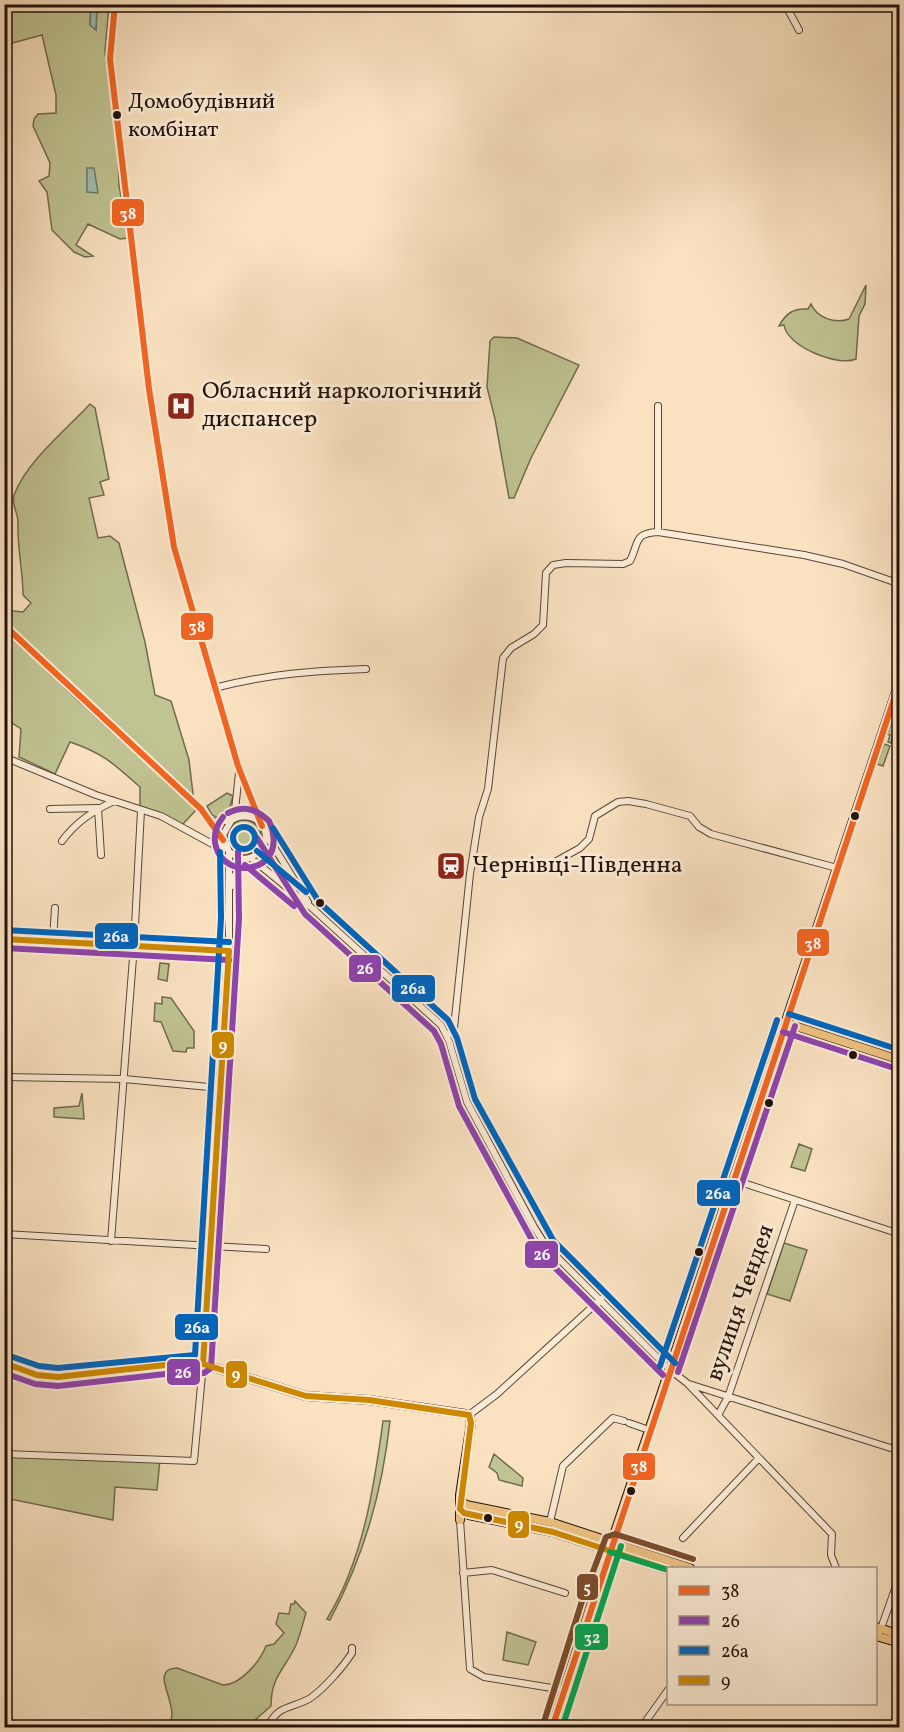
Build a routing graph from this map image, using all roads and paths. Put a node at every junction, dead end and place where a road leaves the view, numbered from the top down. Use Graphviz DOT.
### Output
graph roads {
  1 [pos="115,4"];
  2 [pos="785,4"];
  3 [pos="799,30"];
  4 [pos="658,406"];
  5 [pos="658,532"];
  6 [pos="900,584"];
  7 [pos="4,625"];
  8 [pos="366,669"];
  9 [pos="900,680"];
  10 [pos="214,688"];
  11 [pos="4,758"];
  12 [pos="238,766"];
  13 [pos="114,801"];
  14 [pos="98,808"];
  15 [pos="50,809"];
  16 [pos="141,810"];
  17 [pos="211,820"];
  18 [pos="232,820"];
  19 [pos="264,829"];
  20 [pos="223,840"];
  21 [pos="62,842"];
  22 [pos="227,850"];
  23 [pos="101,855"];
  24 [pos="249,859"];
  25 [pos="531,863"];
  26 [pos="837,868"];
  27 [pos="230,892"];
  28 [pos="55,908"];
  29 [pos="312,908"];
  30 [pos="4,939"];
  31 [pos="53,941"];
  32 [pos="134,945"];
  33 [pos="229,951"];
  34 [pos="786,1023"];
  35 [pos="447,1036"];
  36 [pos="900,1060"];
  37 [pos="4,1077"];
  38 [pos="124,1079"];
  39 [pos="220,1088"];
  40 [pos="734,1180"];
  41 [pos="795,1200"];
  42 [pos="4,1234"];
  43 [pos="900,1234"];
  44 [pos="111,1241"];
  45 [pos="210,1246"];
  46 [pos="266,1249"];
  47 [pos="601,1299"];
  48 [pos="4,1363"];
  49 [pos="203,1364"];
  50 [pos="669,1369"];
  51 [pos="687,1383"];
  52 [pos="728,1397"];
  53 [pos="469,1415"];
  54 [pos="718,1415"];
  55 [pos="649,1430"];
  56 [pos="900,1451"];
  57 [pos="4,1454"];
  58 [pos="759,1458"];
  59 [pos="460,1500"];
  60 [pos="460,1509"];
  61 [pos="468,1515"];
  62 [pos="460,1520"];
  63 [pos="550,1522"];
  64 [pos="683,1538"];
  65 [pos="612,1547"];
  66 [pos="683,1567"];
  67 [pos="835,1567"];
  68 [pos="667,1569"];
  69 [pos="463,1573"];
  70 [pos="900,1575"];
  71 [pos="565,1593"];
  72 [pos="878,1632"];
  73 [pos="900,1635"];
  74 [pos="900,1643"];
  75 [pos="352,1648"];
  76 [pos="564,1690"];
  77 [pos="667,1693"];
  78 [pos="552,1726"];
  79 [pos="267,1728"];
  80 [pos="597,1728"];
  81 [pos="641,1728"];
  1 -- 10 [label="street"];
  2 -- 3 [label="street"];
  4 -- 5 [label="street"];
  5 -- 6 [label="street"];
  5 -- 35 [label="street"];
  7 -- 17 [label="street"];
  8 -- 10 [label="street"];
  9 -- 26 [label="main road"];
  10 -- 12 [label="street"];
  11 -- 13 [label="street"];
  12 -- 18 [label="street"];
  12 -- 19 [label="street"];
  13 -- 14 [label="street"];
  13 -- 16 [label="street"];
  14 -- 15 [label="street"];
  14 -- 21 [label="street"];
  14 -- 23 [label="street"];
  16 -- 22 [label="street"];
  16 -- 32 [label="street"];
  17 -- 18 [label="street"];
  17 -- 20 [label="street"];
  18 -- 19 [label="street"];
  18 -- 20 [label="street"];
  19 -- 24 [label="street"];
  19 -- 29 [label="street"];
  20 -- 22 [label="street"];
  22 -- 24 [label="street"];
  22 -- 27 [label="street"];
  24 -- 27 [label="street"];
  24 -- 29 [label="street"];
  25 -- 26 [label="street"];
  26 -- 34 [label="main road"];
  27 -- 33 [label="street"];
  28 -- 31 [label="street"];
  29 -- 35 [label="street"];
  30 -- 31 [label="main road"];
  31 -- 32 [label="main road"];
  32 -- 33 [label="main road"];
  32 -- 38 [label="street"];
  33 -- 39 [label="main road"];
  34 -- 36 [label="main road"];
  34 -- 40 [label="main road"];
  35 -- 47 [label="street"];
  37 -- 38 [label="street"];
  38 -- 39 [label="street"];
  38 -- 44 [label="street"];
  39 -- 45 [label="main road"];
  40 -- 41 [label="street"];
  40 -- 50 [label="main road"];
  41 -- 43 [label="street"];
  41 -- 52 [label="street, вулиця Чендея"];
  42 -- 44 [label="street"];
  44 -- 45 [label="street"];
  45 -- 46 [label="street"];
  45 -- 49 [label="main road"];
  47 -- 50 [label="street"];
  47 -- 53 [label="street"];
  48 -- 49 [label="main road"];
  49 -- 53 [label="main road"];
  49 -- 57 [label="street"];
  50 -- 51 [label="street"];
  50 -- 55 [label="main road"];
  51 -- 52 [label="street"];
  51 -- 54 [label="street"];
  52 -- 54 [label="street, вулиця Чендея"];
  52 -- 56 [label="street"];
  53 -- 59 [label="main road"];
  54 -- 58 [label="street"];
  55 -- 63 [label="street"];
  55 -- 65 [label="main road"];
  58 -- 64 [label="street"];
  58 -- 67 [label="street"];
  59 -- 60 [label="main road"];
  59 -- 63 [label="main road"];
  60 -- 61 [label="main road"];
  60 -- 62 [label="main road"];
  61 -- 62 [label="main road"];
  61 -- 65 [label="main road"];
  62 -- 69 [label="street"];
  63 -- 65 [label="main road"];
  65 -- 66 [label="main road"];
  65 -- 68 [label="main road"];
  65 -- 76 [label="main road"];
  69 -- 71 [label="street"];
  69 -- 76 [label="street"];
  70 -- 72 [label="street"];
  72 -- 73 [label="main road"];
  72 -- 74 [label="main road"];
  75 -- 79 [label="street"];
  76 -- 78 [label="main road"];
  77 -- 81 [label="street"];
  78 -- 80 [label="street"];
}
